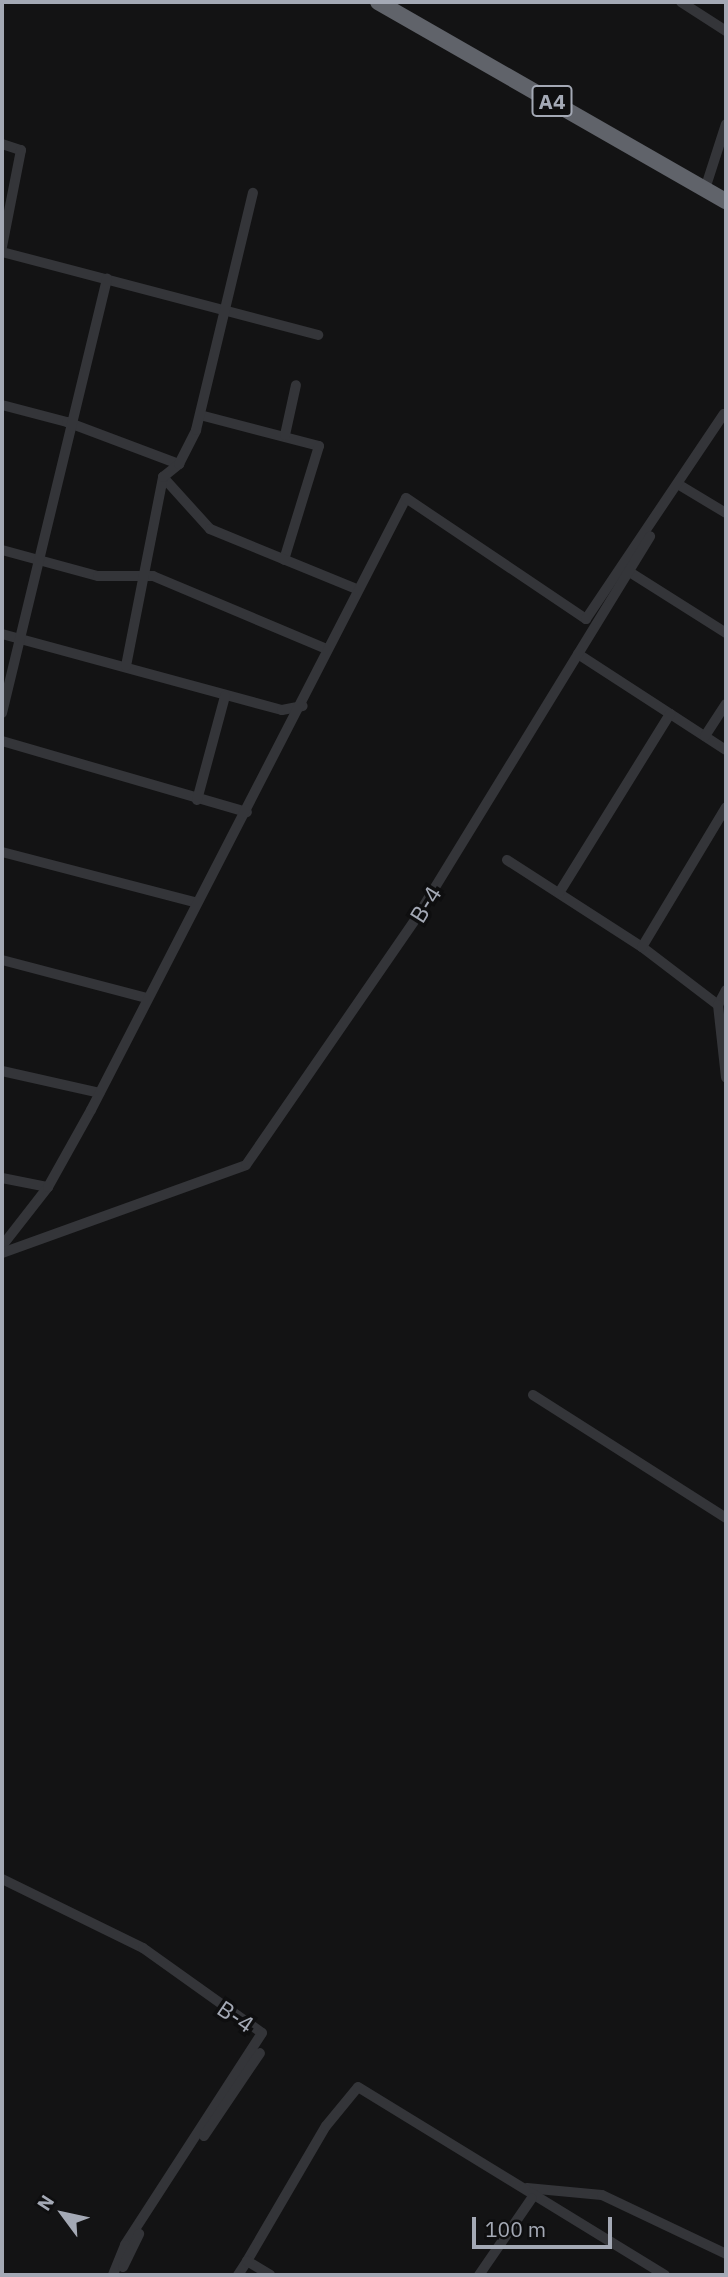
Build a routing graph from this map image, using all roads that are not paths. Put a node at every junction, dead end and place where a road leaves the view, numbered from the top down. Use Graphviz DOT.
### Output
graph roads {
  1 [pos="377,2"];
  2 [pos="681,2"];
  3 [pos="726,31"];
  4 [pos="726,124"];
  5 [pos="2,144"];
  6 [pos="705,189"];
  7 [pos="253,193"];
  8 [pos="726,201"];
  9 [pos="2,250"];
  10 [pos="107,278"];
  11 [pos="227,307"];
  12 [pos="318,335"];
  13 [pos="296,386"];
  14 [pos="2,405"];
  15 [pos="725,413"];
  16 [pos="200,415"];
  17 [pos="67,422"];
  18 [pos="285,435"];
  19 [pos="179,464"];
  20 [pos="163,477"];
  21 [pos="681,485"];
  22 [pos="726,513"];
  23 [pos="2,550"];
  24 [pos="284,560"];
  25 [pos="41,561"];
  26 [pos="628,571"];
  27 [pos="139,578"];
  28 [pos="356,589"];
  29 [pos="726,633"];
  30 [pos="2,634"];
  31 [pos="22,639"];
  32 [pos="324,648"];
  33 [pos="578,654"];
  34 [pos="126,666"];
  35 [pos="225,696"];
  36 [pos="726,704"];
  37 [pos="303,706"];
  38 [pos="2,713"];
  39 [pos="670,714"];
  40 [pos="705,736"];
  41 [pos="2,741"];
  42 [pos="726,750"];
  43 [pos="197,800"];
  44 [pos="726,807"];
  45 [pos="247,812"];
  46 [pos="2,852"];
  47 [pos="507,860"];
  48 [pos="559,893"];
  49 [pos="194,902"];
  50 [pos="642,947"];
  51 [pos="2,960"];
  52 [pos="726,990"];
  53 [pos="147,998"];
  54 [pos="718,1005"];
  55 [pos="2,1071"];
  56 [pos="726,1078"];
  57 [pos="100,1093"];
  58 [pos="2,1178"];
  59 [pos="48,1187"];
  60 [pos="2,1246"];
  61 [pos="2,1253"];
  62 [pos="533,1395"];
  63 [pos="726,1518"];
  64 [pos="2,1879"];
  65 [pos="260,2053"];
  66 [pos="459,2149"];
  67 [pos="532,2198"];
  68 [pos="726,2253"];
  69 [pos="247,2261"];
  70 [pos="113,2275"];
  71 [pos="118,2275"];
  72 [pos="238,2275"];
  73 [pos="270,2275"];
  74 [pos="480,2275"];
  75 [pos="665,2275"];
  1 -- 6 [label="highway, A4"];
  2 -- 3 [label="street"];
  4 -- 6 [label="street"];
  5 -- 9 [label="street"];
  6 -- 8 [label="highway, A4"];
  7 -- 11 [label="street"];
  9 -- 10 [label="street"];
  10 -- 11 [label="street"];
  10 -- 17 [label="street"];
  11 -- 12 [label="street"];
  11 -- 16 [label="street"];
  13 -- 18 [label="street"];
  14 -- 17 [label="street"];
  15 -- 21 [label="street, B-4"];
  15 -- 28 [label="street"];
  16 -- 18 [label="street"];
  16 -- 19 [label="street"];
  17 -- 19 [label="street"];
  17 -- 25 [label="street"];
  18 -- 24 [label="street"];
  19 -- 20 [label="street"];
  20 -- 24 [label="street"];
  20 -- 27 [label="street"];
  21 -- 22 [label="street"];
  21 -- 26 [label="street, B-4"];
  23 -- 25 [label="street"];
  24 -- 28 [label="street"];
  25 -- 27 [label="street"];
  25 -- 31 [label="street"];
  26 -- 29 [label="street"];
  26 -- 33 [label="street, B-4"];
  27 -- 32 [label="street"];
  27 -- 34 [label="street"];
  28 -- 32 [label="street"];
  30 -- 31 [label="street"];
  31 -- 34 [label="street"];
  31 -- 38 [label="street"];
  32 -- 37 [label="street"];
  33 -- 39 [label="street"];
  33 -- 61 [label="street, B-4"];
  34 -- 35 [label="street"];
  35 -- 37 [label="street"];
  35 -- 43 [label="street"];
  36 -- 40 [label="street"];
  37 -- 45 [label="street"];
  39 -- 40 [label="street"];
  39 -- 48 [label="street"];
  40 -- 42 [label="street"];
  41 -- 43 [label="street"];
  43 -- 45 [label="street"];
  44 -- 50 [label="street"];
  45 -- 49 [label="street"];
  46 -- 49 [label="street"];
  47 -- 48 [label="street"];
  48 -- 50 [label="street"];
  49 -- 53 [label="street"];
  50 -- 54 [label="street"];
  51 -- 53 [label="street"];
  52 -- 54 [label="street"];
  53 -- 57 [label="street"];
  54 -- 56 [label="street"];
  55 -- 57 [label="street"];
  57 -- 59 [label="street"];
  58 -- 59 [label="street"];
  59 -- 60 [label="street"];
  62 -- 63 [label="street"];
  64 -- 70 [label="street, B-4"];
  65 -- 71 [label="street"];
  66 -- 67 [label="street"];
  66 -- 68 [label="street"];
  66 -- 69 [label="street"];
  67 -- 74 [label="street"];
  67 -- 75 [label="street"];
  69 -- 72 [label="street"];
  69 -- 73 [label="street"];
}
